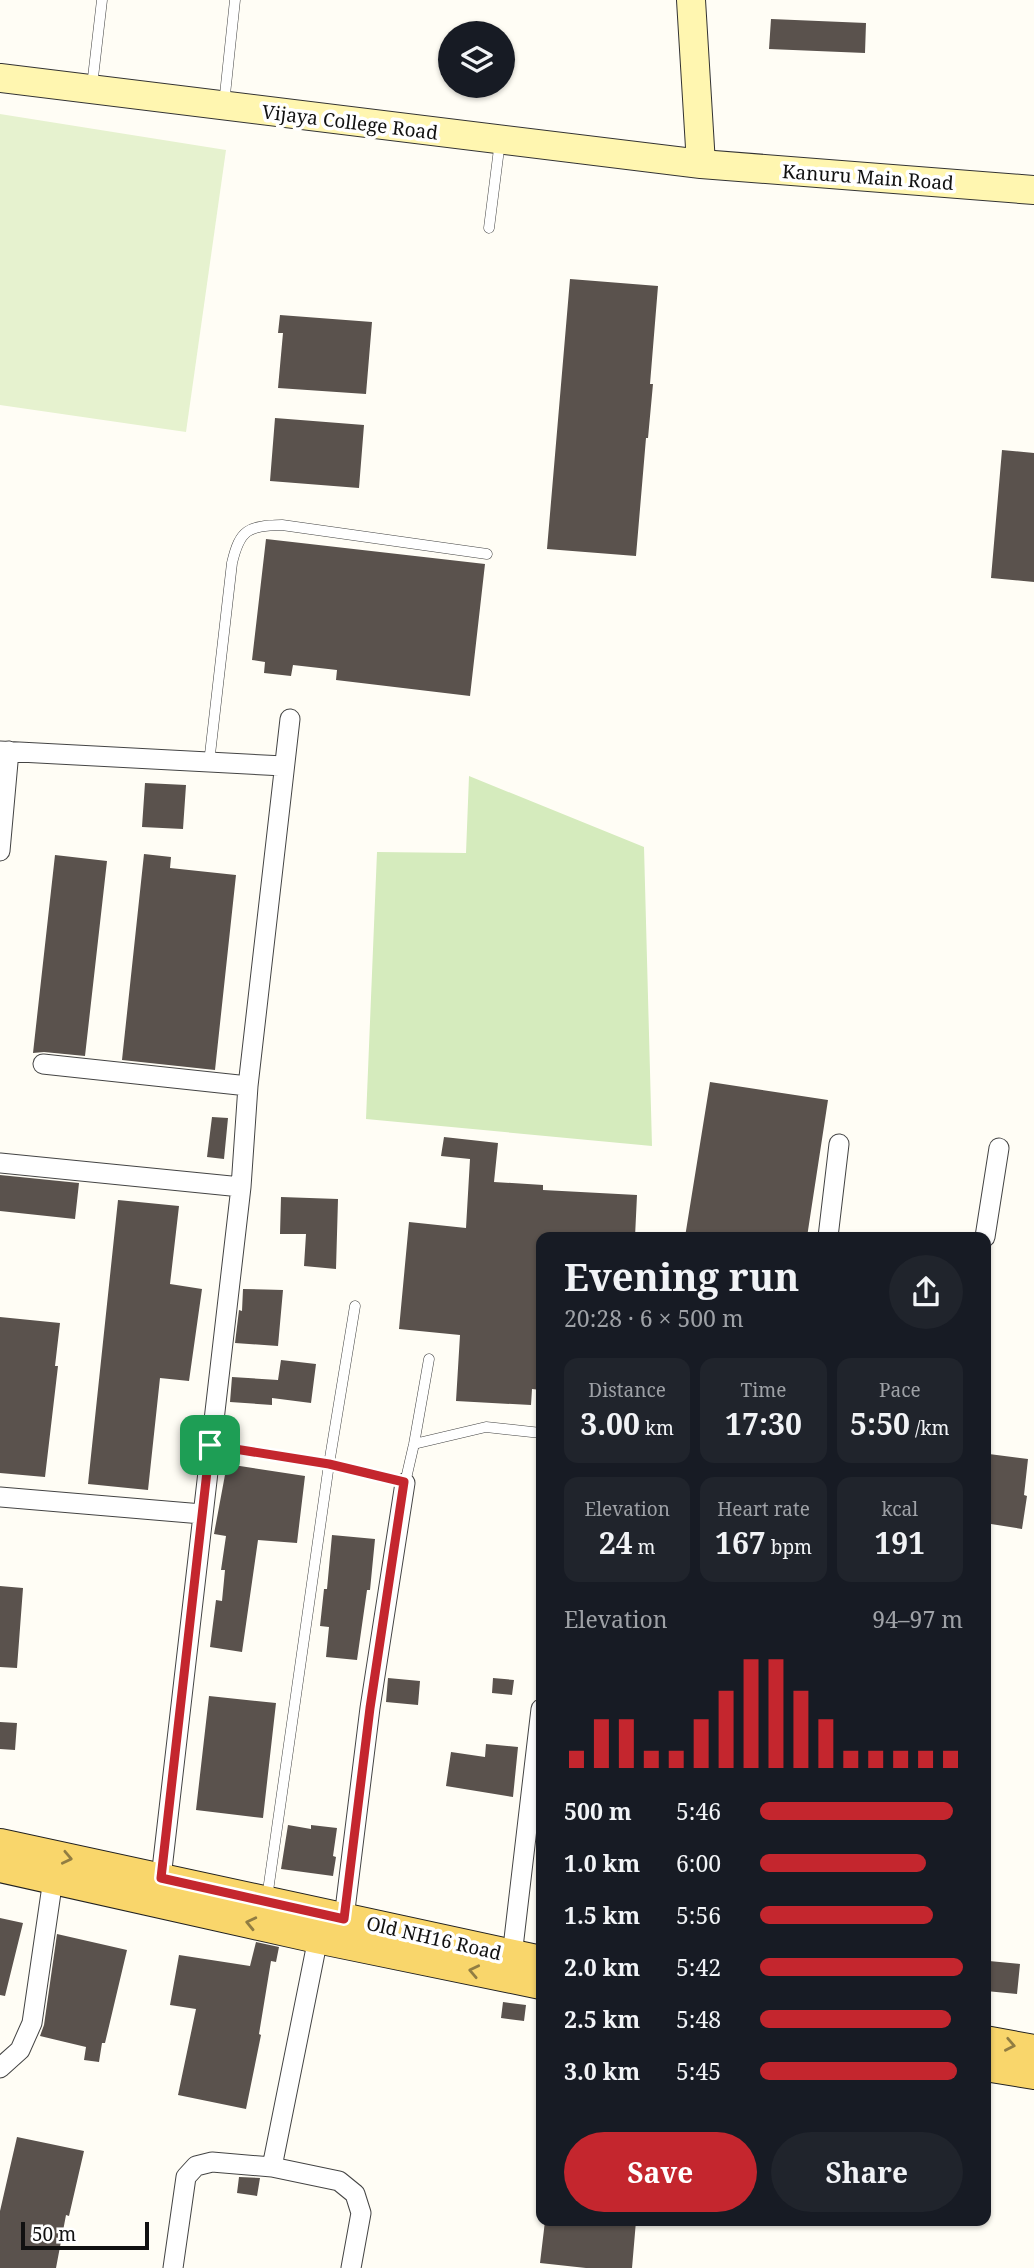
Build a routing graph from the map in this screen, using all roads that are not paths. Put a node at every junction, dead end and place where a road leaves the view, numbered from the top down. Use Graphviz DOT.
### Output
graph roads {
  1 [pos="102,0"];
  2 [pos="235,0"];
  3 [pos="691,0"];
  4 [pos="0,78"];
  5 [pos="91,91"];
  6 [pos="224,107"];
  7 [pos="500,140"];
  8 [pos="701,164"];
  9 [pos="1034,190"];
  10 [pos="489,228"];
  11 [pos="487,554"];
  12 [pos="290,719"];
  13 [pos="5,751"];
  14 [pos="209,763"];
  15 [pos="284,766"];
  16 [pos="0,851"];
  17 [pos="43,1064"];
  18 [pos="248,1086"];
  19 [pos="839,1144"];
  20 [pos="999,1148"];
  21 [pos="0,1163"];
  22 [pos="241,1186"];
  23 [pos="829,1232"];
  24 [pos="986,1232"];
  25 [pos="355,1306"];
  26 [pos="429,1359"];
  27 [pos="536,1432"];
  28 [pos="414,1444"];
  29 [pos="210,1445"];
  30 [pos="329,1464"];
  31 [pos="404,1482"];
  32 [pos="0,1497"];
  33 [pos="202,1514"];
  34 [pos="536,1792"];
  35 [pos="0,1844"];
  36 [pos="0,1867"];
  37 [pos="161,1878"];
  38 [pos="53,1879"];
  39 [pos="267,1902"];
  40 [pos="328,1924"];
  41 [pos="526,1958"];
  42 [pos="536,1983"];
  43 [pos="991,2041"];
  44 [pos="1034,2050"];
  45 [pos="991,2067"];
  46 [pos="0,2068"];
  47 [pos="1034,2074"];
  48 [pos="272,2167"];
  49 [pos="173,2268"];
  50 [pos="351,2268"];
  1 -- 5 [label="lane"];
  2 -- 6 [label="lane"];
  3 -- 8 [label="street"];
  4 -- 5 [label="street, Vijaya College Road"];
  5 -- 6 [label="street, Vijaya College Road"];
  6 -- 7 [label="street, Vijaya College Road"];
  7 -- 8 [label="street, Vijaya College Road"];
  7 -- 10 [label="lane"];
  8 -- 9 [label="street, Kanuru Main Road"];
  11 -- 14 [label="lane"];
  12 -- 15 [label="street"];
  13 -- 14 [label="street"];
  13 -- 16 [label="street"];
  14 -- 15 [label="street"];
  15 -- 18 [label="street"];
  17 -- 18 [label="street"];
  18 -- 22 [label="street"];
  19 -- 23 [label="street"];
  20 -- 24 [label="street"];
  21 -- 22 [label="street"];
  22 -- 29 [label="street"];
  25 -- 30 [label="lane"];
  26 -- 28 [label="lane"];
  27 -- 28 [label="lane"];
  28 -- 31 [label="lane"];
  29 -- 30 [label="lane"];
  29 -- 33 [label="street"];
  30 -- 31 [label="lane"];
  30 -- 39 [label="lane"];
  31 -- 40 [label="street"];
  32 -- 33 [label="street"];
  33 -- 37 [label="street"];
  34 -- 41 [label="street"];
  35 -- 37 [label="main road, Old NH16 Road, one-way"];
  36 -- 38 [label="main road, Old NH16 Road"];
  37 -- 39 [label="main road, Old NH16 Road"];
  40 -- 38 [label="main road, Old NH16 Road, one-way"];
  38 -- 46 [label="street"];
  39 -- 40 [label="main road, Old NH16 Road"];
  40 -- 41 [label="main road, Old NH16 Road"];
  42 -- 40 [label="main road, Old NH16 Road, one-way"];
  40 -- 48 [label="street"];
  43 -- 44 [label="main road, one-way"];
  45 -- 47 [label="main road"];
  48 -- 49 [label="street"];
  48 -- 50 [label="street"];
}
